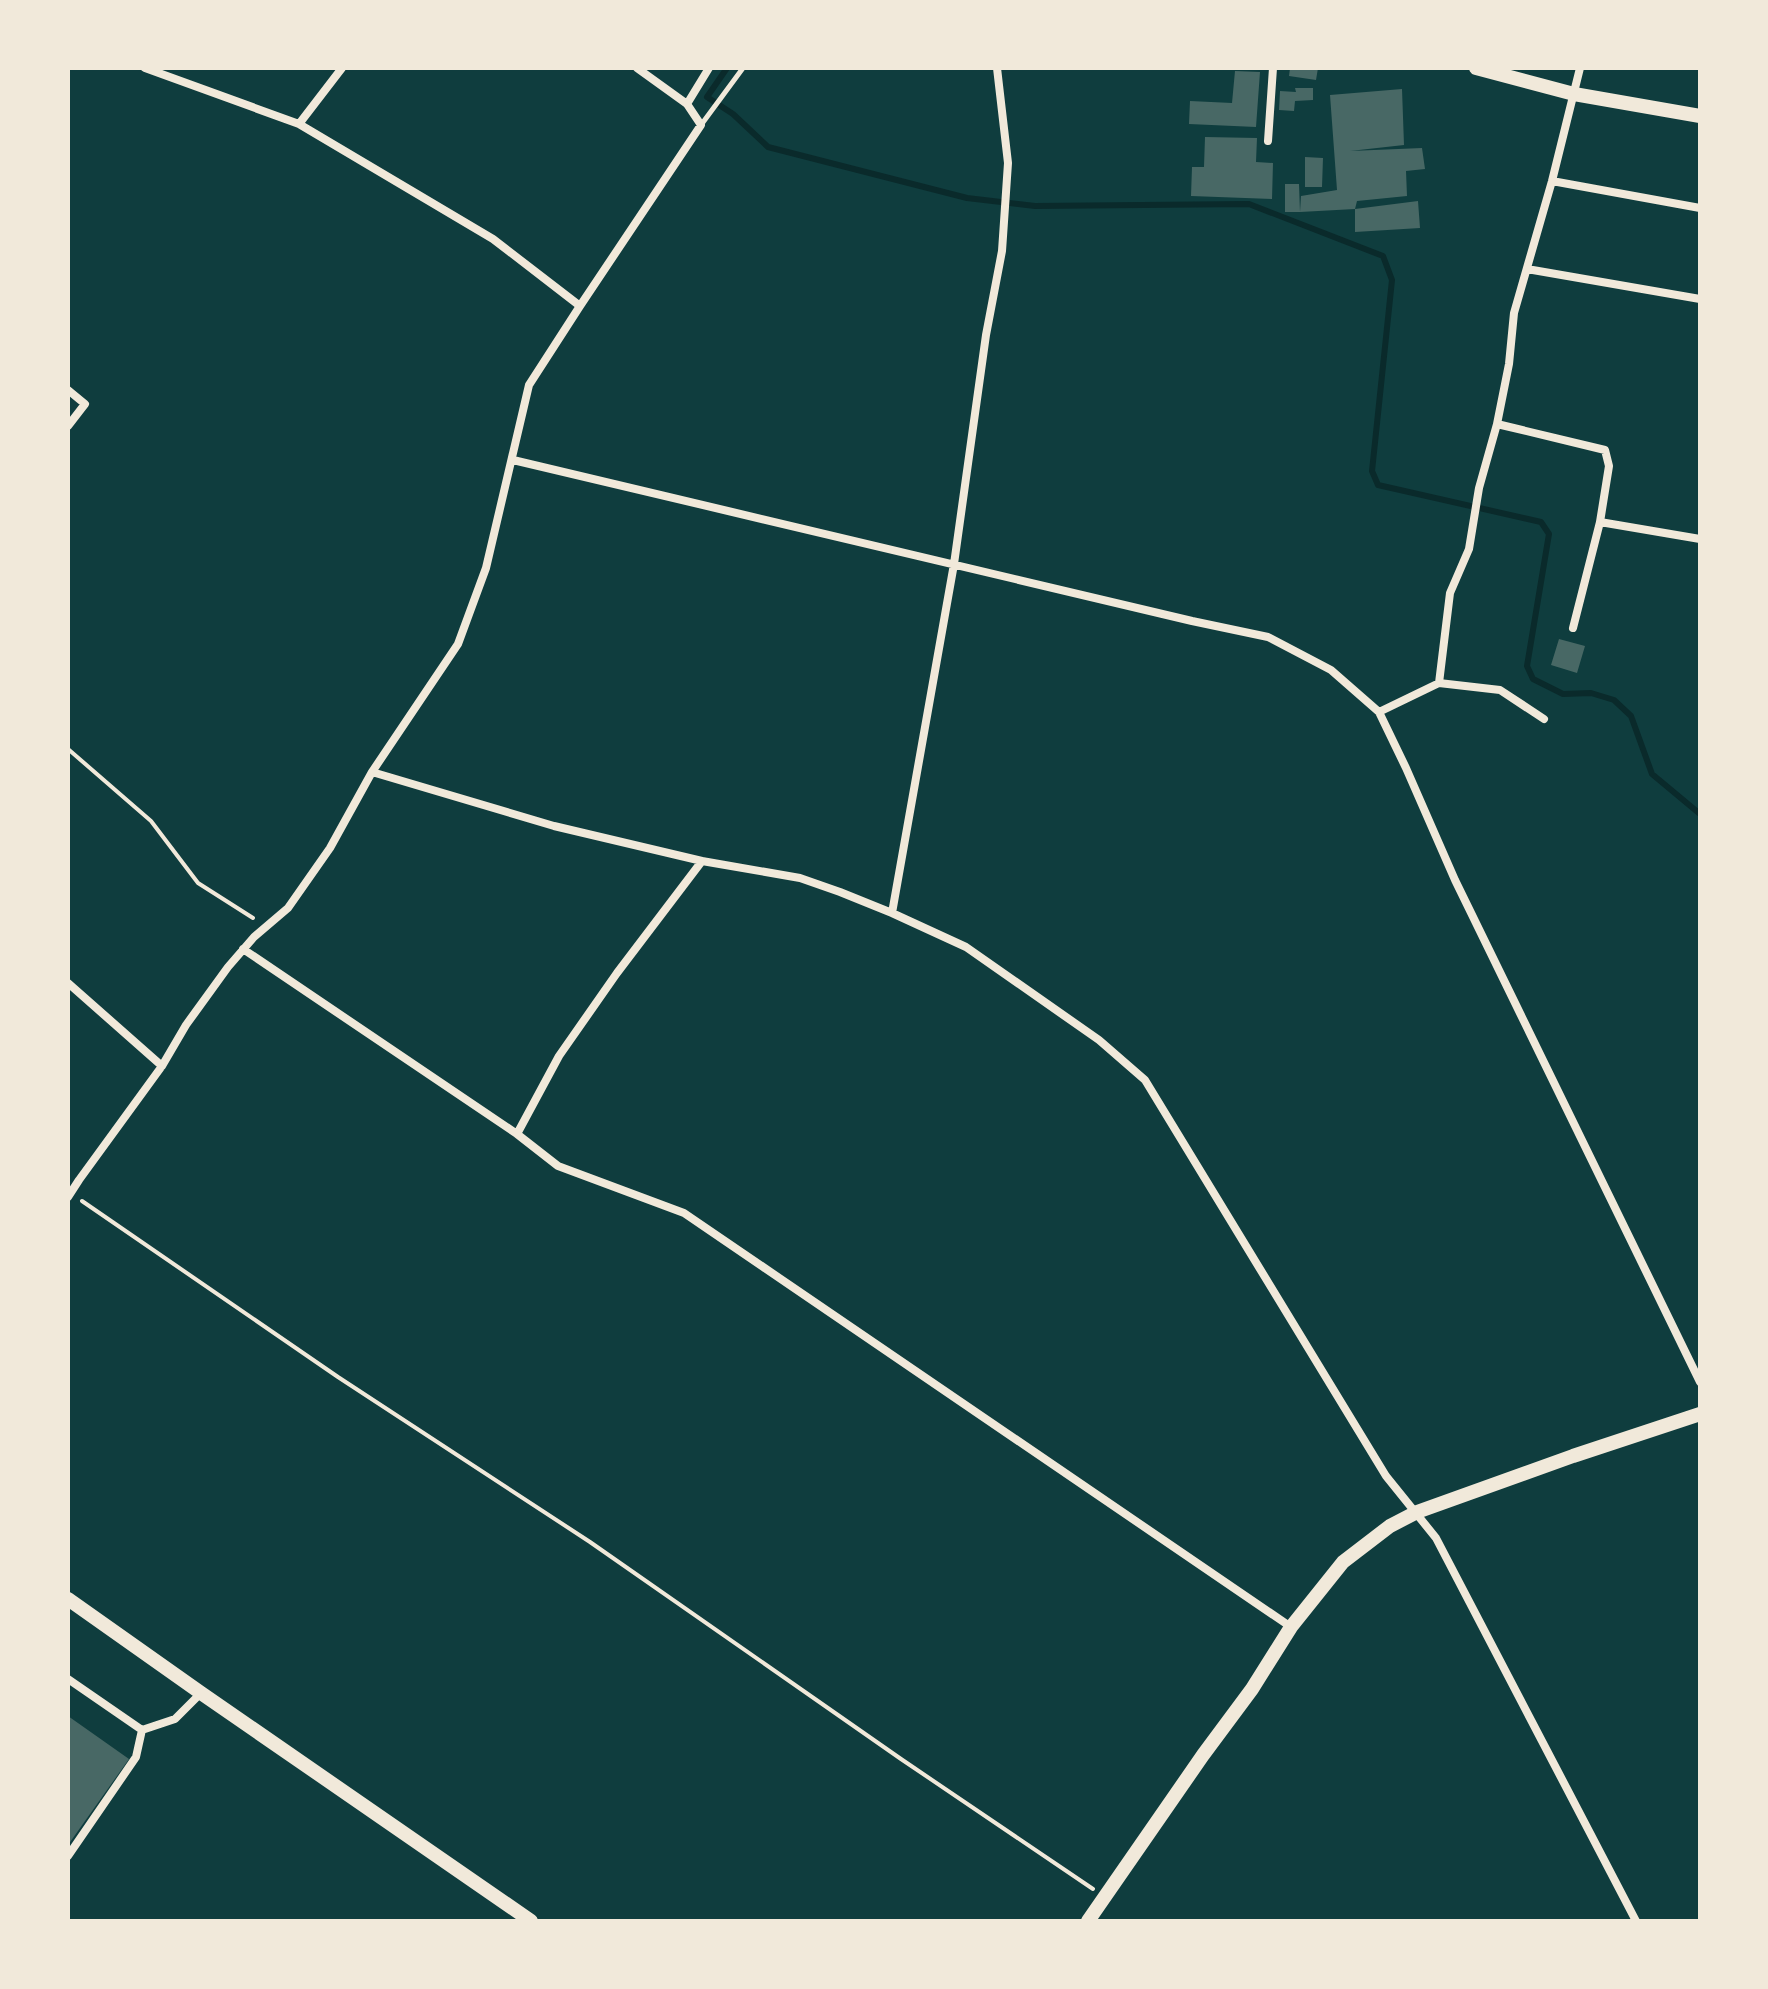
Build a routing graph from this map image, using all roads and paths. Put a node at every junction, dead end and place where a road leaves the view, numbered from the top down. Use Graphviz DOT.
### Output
graph roads {
  1 [pos="145,68"];
  2 [pos="342,68"];
  3 [pos="637,68"];
  4 [pos="709,68"];
  5 [pos="743,68"];
  6 [pos="997,68"];
  7 [pos="1273,68"];
  8 [pos="1476,68"];
  9 [pos="1580,68"];
  10 [pos="1574,94"];
  11 [pos="687,104"];
  12 [pos="1700,116"];
  13 [pos="299,124"];
  14 [pos="701,125"];
  15 [pos="1268,141"];
  16 [pos="1552,181"];
  17 [pos="1700,208"];
  18 [pos="1527,269"];
  19 [pos="1700,299"];
  20 [pos="580,306"];
  21 [pos="68,390"];
  22 [pos="1497,424"];
  23 [pos="68,426"];
  24 [pos="513,460"];
  25 [pos="1600,522"];
  26 [pos="1700,539"];
  27 [pos="954,564"];
  28 [pos="1573,628"];
  29 [pos="1439,683"];
  30 [pos="1379,712"];
  31 [pos="1544,719"];
  32 [pos="68,749"];
  33 [pos="372,772"];
  34 [pos="702,861"];
  35 [pos="892,913"];
  36 [pos="264,928"];
  37 [pos="243,949"];
  38 [pos="68,983"];
  39 [pos="162,1066"];
  40 [pos="517,1134"];
  41 [pos="69,1195"];
  42 [pos="1700,1382"];
  43 [pos="1700,1414"];
  44 [pos="1417,1512"];
  45 [pos="68,1599"];
  46 [pos="1291,1627"];
  47 [pos="68,1679"];
  48 [pos="201,1693"];
  49 [pos="142,1730"];
  50 [pos="68,1856"];
  51 [pos="1105,1897"];
  52 [pos="531,1921"];
  53 [pos="1088,1921"];
  54 [pos="1636,1921"];
  1 -- 13 [label="street"];
  2 -- 13 [label="street"];
  3 -- 11 [label="street"];
  4 -- 11 [label="street"];
  5 -- 14 [label="lane"];
  6 -- 27 [label="street"];
  7 -- 15 [label="street"];
  8 -- 10 [label="street"];
  9 -- 10 [label="street"];
  10 -- 12 [label="street"];
  10 -- 16 [label="street"];
  11 -- 14 [label="street"];
  13 -- 20 [label="street"];
  14 -- 20 [label="street"];
  16 -- 17 [label="street"];
  16 -- 18 [label="street"];
  18 -- 19 [label="street"];
  18 -- 22 [label="street"];
  20 -- 24 [label="street"];
  21 -- 23 [label="street"];
  22 -- 25 [label="street"];
  22 -- 29 [label="street"];
  24 -- 27 [label="street"];
  24 -- 33 [label="street"];
  25 -- 26 [label="street"];
  25 -- 28 [label="street"];
  27 -- 30 [label="street"];
  27 -- 35 [label="street"];
  29 -- 30 [label="street"];
  29 -- 31 [label="street"];
  30 -- 42 [label="street"];
  32 -- 36 [label="path"];
  33 -- 34 [label="street"];
  33 -- 36 [label="street"];
  34 -- 35 [label="street"];
  34 -- 40 [label="street"];
  35 -- 44 [label="street"];
  36 -- 37 [label="street"];
  37 -- 39 [label="street"];
  37 -- 40 [label="street"];
  38 -- 39 [label="street"];
  39 -- 41 [label="street"];
  40 -- 46 [label="street"];
  41 -- 51 [label="path"];
  43 -- 44 [label="street"];
  44 -- 46 [label="street"];
  44 -- 54 [label="street"];
  45 -- 48 [label="street"];
  46 -- 51 [label="street"];
  47 -- 49 [label="street"];
  48 -- 49 [label="street"];
  48 -- 52 [label="street"];
  49 -- 50 [label="street"];
  51 -- 53 [label="street"];
}
